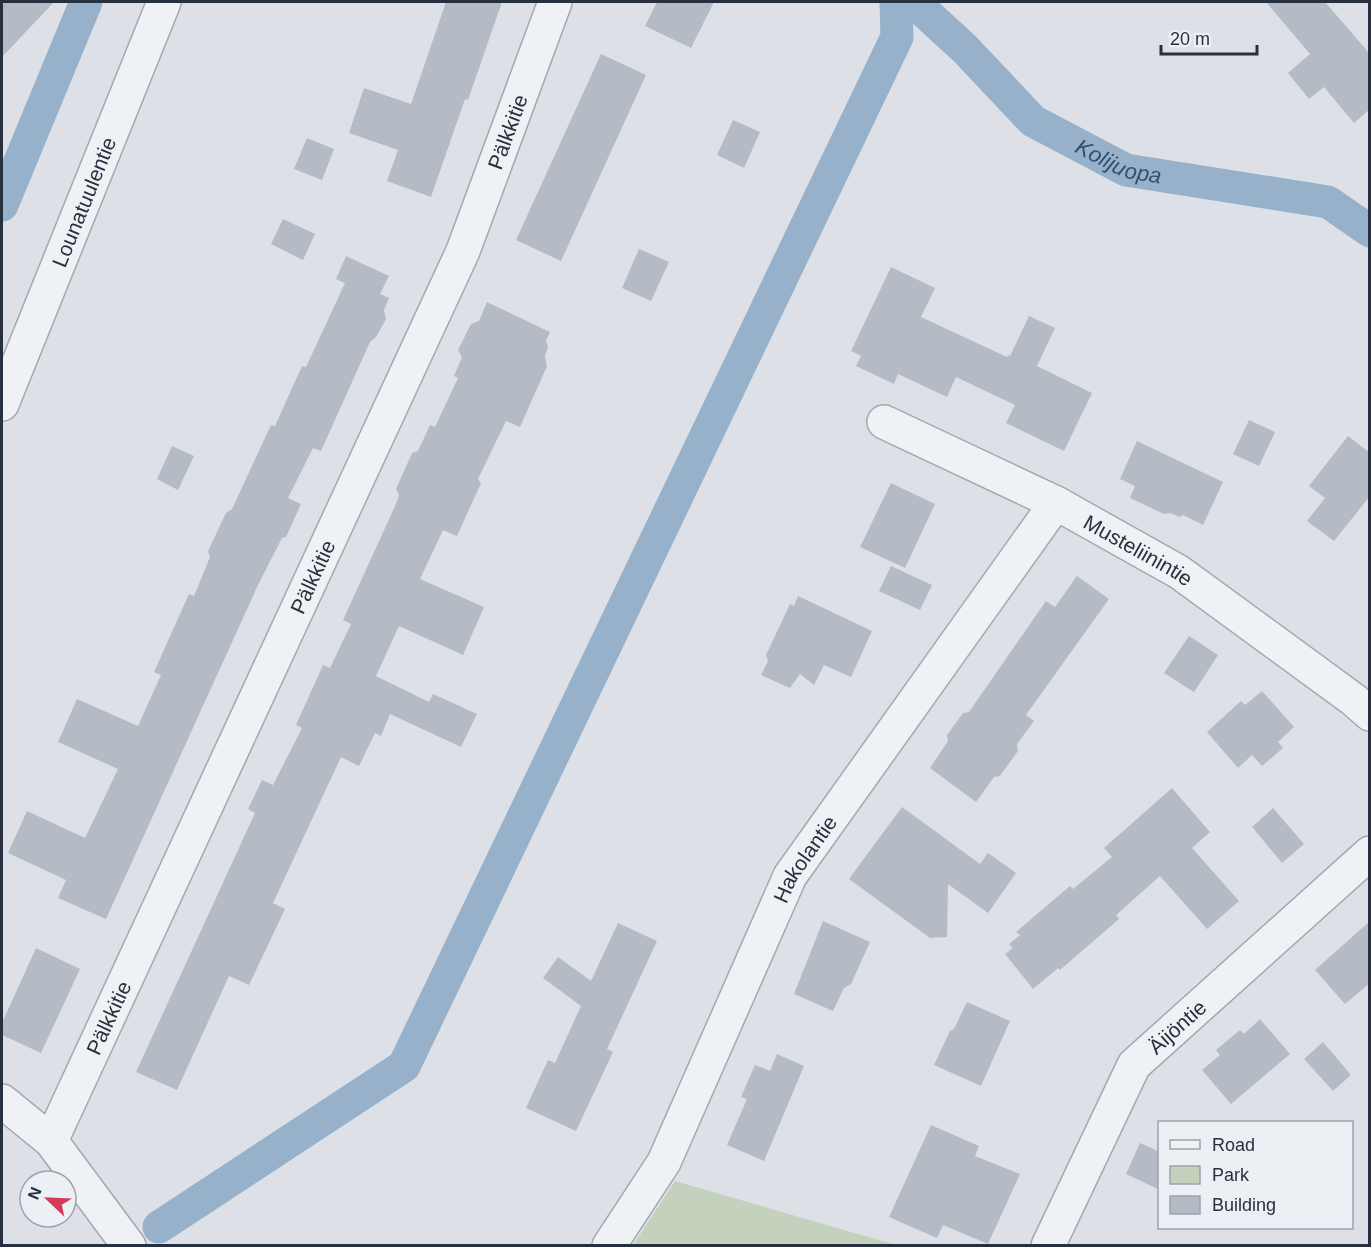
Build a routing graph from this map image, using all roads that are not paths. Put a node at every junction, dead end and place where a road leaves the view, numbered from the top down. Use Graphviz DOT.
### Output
graph roads {
  1 [pos="164,2"];
  2 [pos="555,2"];
  3 [pos="2,404"];
  4 [pos="884,422"];
  5 [pos="1056,503"];
  6 [pos="1370,714"];
  7 [pos="1370,853"];
  8 [pos="2,1101"];
  9 [pos="51,1141"];
  10 [pos="129,1245"];
  11 [pos="609,1245"];
  12 [pos="1048,1245"];
  1 -- 3 [label="street, Lounatuulentie"];
  2 -- 9 [label="street, Pälkkitie"];
  4 -- 5 [label="street, Musteliinintie"];
  5 -- 6 [label="street, Musteliinintie"];
  5 -- 11 [label="street, Hakolantie"];
  7 -- 12 [label="street, Äijöntie"];
  8 -- 9 [label="street"];
  9 -- 10 [label="street"];
}
